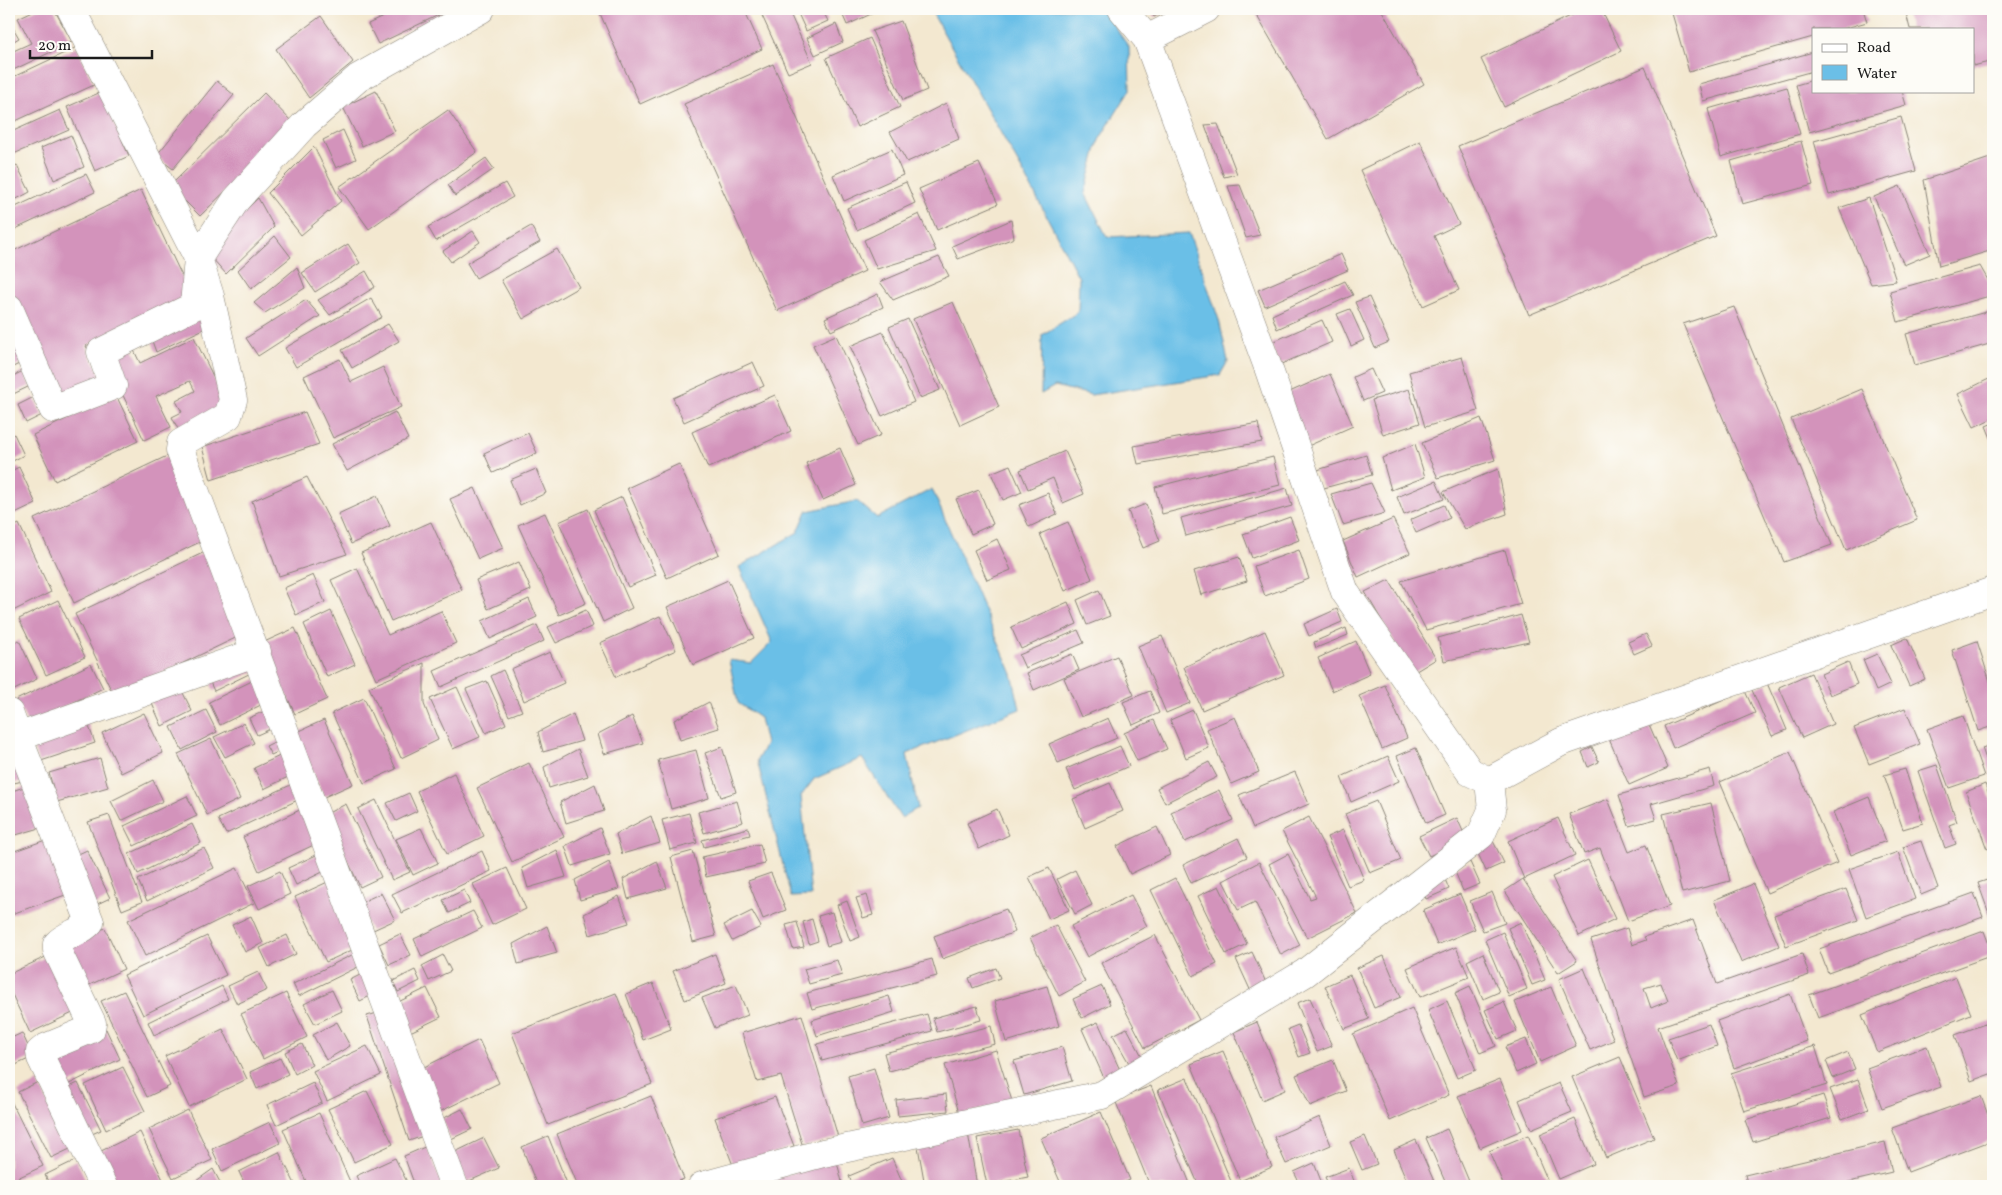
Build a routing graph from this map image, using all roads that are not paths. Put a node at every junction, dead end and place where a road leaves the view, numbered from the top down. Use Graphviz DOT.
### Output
graph roads {
  1 [pos="71,9"];
  2 [pos="481,9"];
  3 [pos="1122,9"];
  4 [pos="1206,9"];
  5 [pos="1147,40"];
  6 [pos="198,258"];
  7 [pos="9,308"];
  8 [pos="1993,591"];
  9 [pos="257,652"];
  10 [pos="13,725"];
  11 [pos="1489,781"];
  12 [pos="102,1186"];
  13 [pos="454,1186"];
  14 [pos="702,1186"];
  1 -- 6 [label="street"];
  2 -- 6 [label="street"];
  3 -- 5 [label="street"];
  4 -- 5 [label="street"];
  5 -- 11 [label="street"];
  6 -- 7 [label="street"];
  6 -- 9 [label="street"];
  8 -- 11 [label="street"];
  9 -- 10 [label="street"];
  9 -- 13 [label="street"];
  10 -- 12 [label="street"];
  11 -- 14 [label="street"];
}
